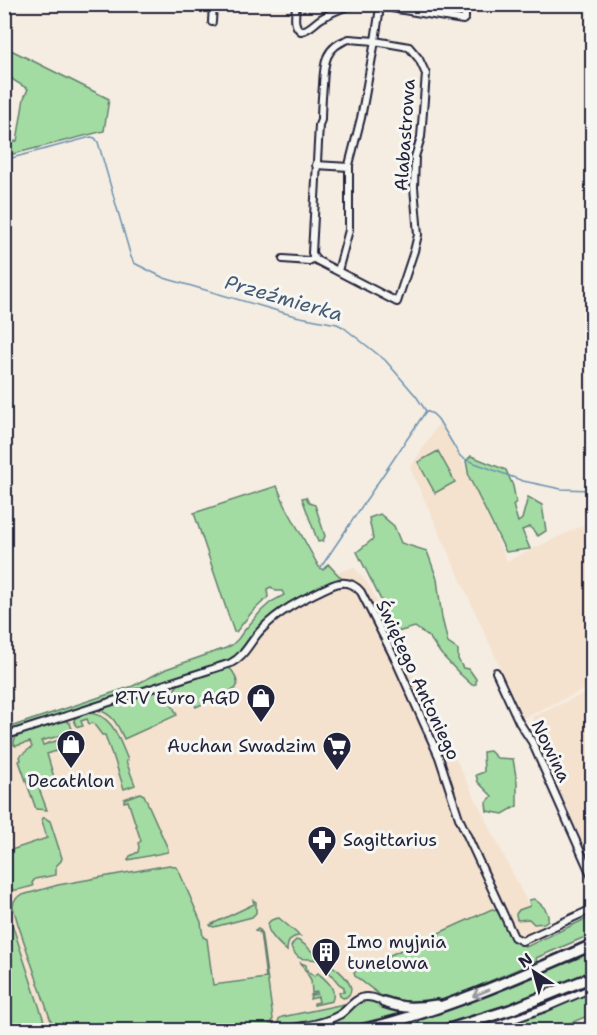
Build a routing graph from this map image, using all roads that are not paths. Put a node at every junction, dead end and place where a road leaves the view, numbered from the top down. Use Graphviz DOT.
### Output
graph roads {
  1 [pos="213,4"];
  2 [pos="296,4"];
  3 [pos="360,4"];
  4 [pos="368,4"];
  5 [pos="465,4"];
  6 [pos="380,7"];
  7 [pos="212,22"];
  8 [pos="375,41"];
  9 [pos="316,165"];
  10 [pos="349,167"];
  11 [pos="314,258"];
  12 [pos="283,259"];
  13 [pos="338,271"];
  14 [pos="496,672"];
  15 [pos="4,736"];
  16 [pos="592,877"];
  17 [pos="592,909"];
  18 [pos="592,945"];
  19 [pos="592,976"];
  20 [pos="592,988"];
  21 [pos="384,1002"];
  22 [pos="454,1003"];
  23 [pos="278,1030"];
  24 [pos="362,1030"];
  25 [pos="446,1030"];
  26 [pos="483,1030"];
  1 -- 7 [label="street"];
  2 -- 3 [label="street"];
  4 -- 6 [label="street"];
  5 -- 6 [label="street"];
  6 -- 8 [label="street"];
  8 -- 9 [label="street, Alabastrowa"];
  8 -- 10 [label="street"];
  8 -- 13 [label="street, Alabastrowa"];
  9 -- 10 [label="street"];
  9 -- 11 [label="street, Alabastrowa"];
  10 -- 13 [label="street"];
  11 -- 12 [label="street"];
  11 -- 13 [label="street, Alabastrowa"];
  14 -- 16 [label="street, Nowina"];
  15 -- 17 [label="street, Świętego Antoniego"];
  18 -- 22 [label="main road, one-way"];
  19 -- 25 [label="main road"];
  20 -- 26 [label="street"];
  21 -- 22 [label="main road"];
  21 -- 23 [label="street"];
  22 -- 24 [label="main road"];
}
